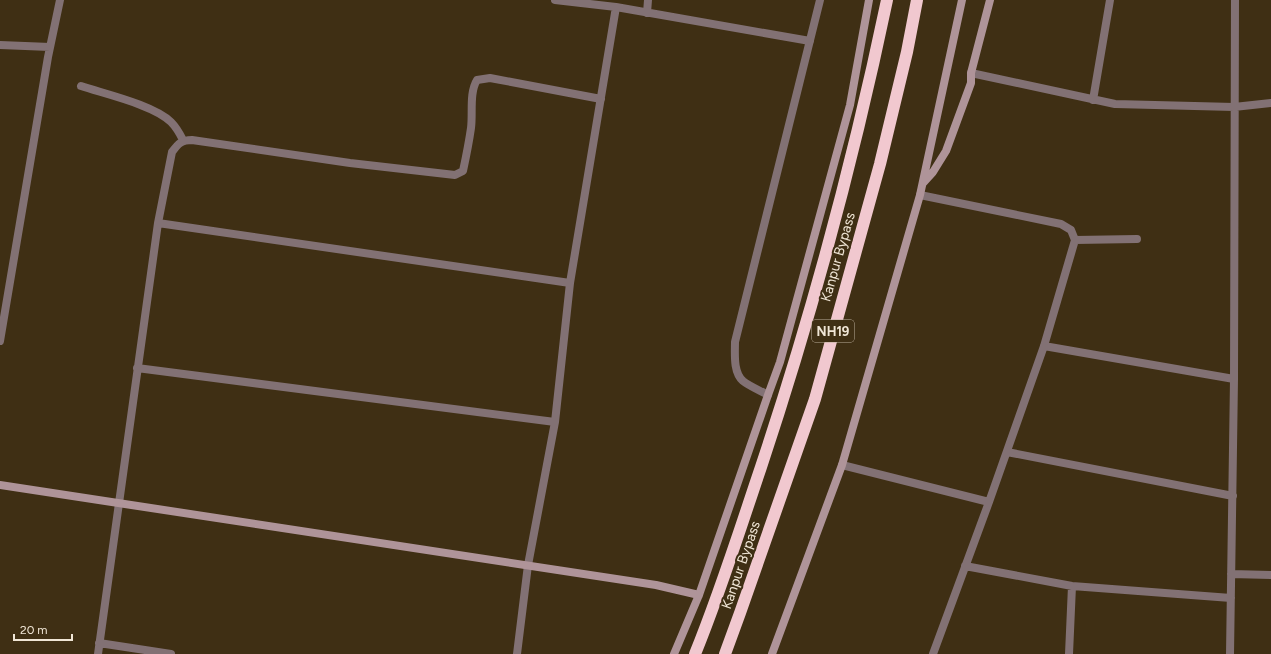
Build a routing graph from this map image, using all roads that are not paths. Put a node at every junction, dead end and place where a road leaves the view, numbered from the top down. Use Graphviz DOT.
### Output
graph roads {
  1 [pos="60,0"];
  2 [pos="555,0"];
  3 [pos="648,0"];
  4 [pos="820,0"];
  5 [pos="869,0"];
  6 [pos="887,0"];
  7 [pos="917,0"];
  8 [pos="962,0"];
  9 [pos="990,0"];
  10 [pos="1110,0"];
  11 [pos="1235,0"];
  12 [pos="616,7"];
  13 [pos="647,13"];
  14 [pos="810,41"];
  15 [pos="0,45"];
  16 [pos="50,47"];
  17 [pos="971,73"];
  18 [pos="81,86"];
  19 [pos="601,99"];
  20 [pos="1093,100"];
  21 [pos="1271,103"];
  22 [pos="1234,107"];
  23 [pos="183,140"];
  24 [pos="922,184"];
  25 [pos="920,195"];
  26 [pos="158,222"];
  27 [pos="1137,239"];
  28 [pos="1075,240"];
  29 [pos="570,283"];
  30 [pos="0,336"];
  31 [pos="1044,346"];
  32 [pos="137,368"];
  33 [pos="1234,379"];
  34 [pos="768,395"];
  35 [pos="555,422"];
  36 [pos="1007,452"];
  37 [pos="842,465"];
  38 [pos="0,484"];
  39 [pos="1233,496"];
  40 [pos="989,502"];
  41 [pos="119,503"];
  42 [pos="528,565"];
  43 [pos="965,566"];
  44 [pos="1231,574"];
  45 [pos="1271,574"];
  46 [pos="1072,586"];
  47 [pos="699,595"];
  48 [pos="1231,598"];
  49 [pos="99,643"];
  50 [pos="98,654"];
  51 [pos="171,654"];
  52 [pos="517,654"];
  53 [pos="674,654"];
  54 [pos="695,654"];
  55 [pos="725,654"];
  56 [pos="772,654"];
  57 [pos="933,654"];
  58 [pos="1069,654"];
  59 [pos="1230,654"];
  1 -- 16 [label="street"];
  2 -- 12 [label="street"];
  3 -- 13 [label="street"];
  4 -- 14 [label="street"];
  5 -- 34 [label="main road"];
  6 -- 54 [label="highway, Kanpur Bypass / NH19"];
  7 -- 55 [label="highway, Kanpur Bypass / NH19"];
  8 -- 24 [label="main road"];
  9 -- 17 [label="main road"];
  10 -- 20 [label="street"];
  11 -- 22 [label="street"];
  12 -- 13 [label="street"];
  12 -- 19 [label="street"];
  13 -- 14 [label="street"];
  14 -- 34 [label="street"];
  15 -- 16 [label="street"];
  16 -- 30 [label="street"];
  17 -- 20 [label="street"];
  17 -- 24 [label="main road"];
  18 -- 23 [label="street"];
  19 -- 23 [label="street"];
  19 -- 29 [label="street"];
  20 -- 22 [label="street"];
  21 -- 22 [label="street"];
  22 -- 33 [label="street"];
  23 -- 26 [label="street"];
  24 -- 25 [label="main road"];
  25 -- 28 [label="street"];
  25 -- 37 [label="main road"];
  26 -- 29 [label="street"];
  26 -- 32 [label="street"];
  27 -- 28 [label="street"];
  28 -- 31 [label="street"];
  29 -- 35 [label="street"];
  31 -- 33 [label="street"];
  31 -- 36 [label="street"];
  32 -- 35 [label="street"];
  32 -- 41 [label="street"];
  33 -- 39 [label="street"];
  34 -- 47 [label="main road"];
  35 -- 42 [label="street"];
  36 -- 39 [label="street"];
  36 -- 40 [label="street"];
  37 -- 40 [label="street"];
  37 -- 56 [label="main road"];
  38 -- 41 [label="main road"];
  39 -- 44 [label="street"];
  40 -- 43 [label="street"];
  41 -- 42 [label="main road"];
  41 -- 49 [label="street"];
  42 -- 47 [label="main road"];
  42 -- 52 [label="street"];
  43 -- 46 [label="street"];
  43 -- 57 [label="street"];
  44 -- 45 [label="street"];
  44 -- 48 [label="street"];
  46 -- 48 [label="street"];
  46 -- 58 [label="street"];
  47 -- 53 [label="main road"];
  48 -- 59 [label="street"];
  49 -- 50 [label="street"];
  49 -- 51 [label="street"];
}
